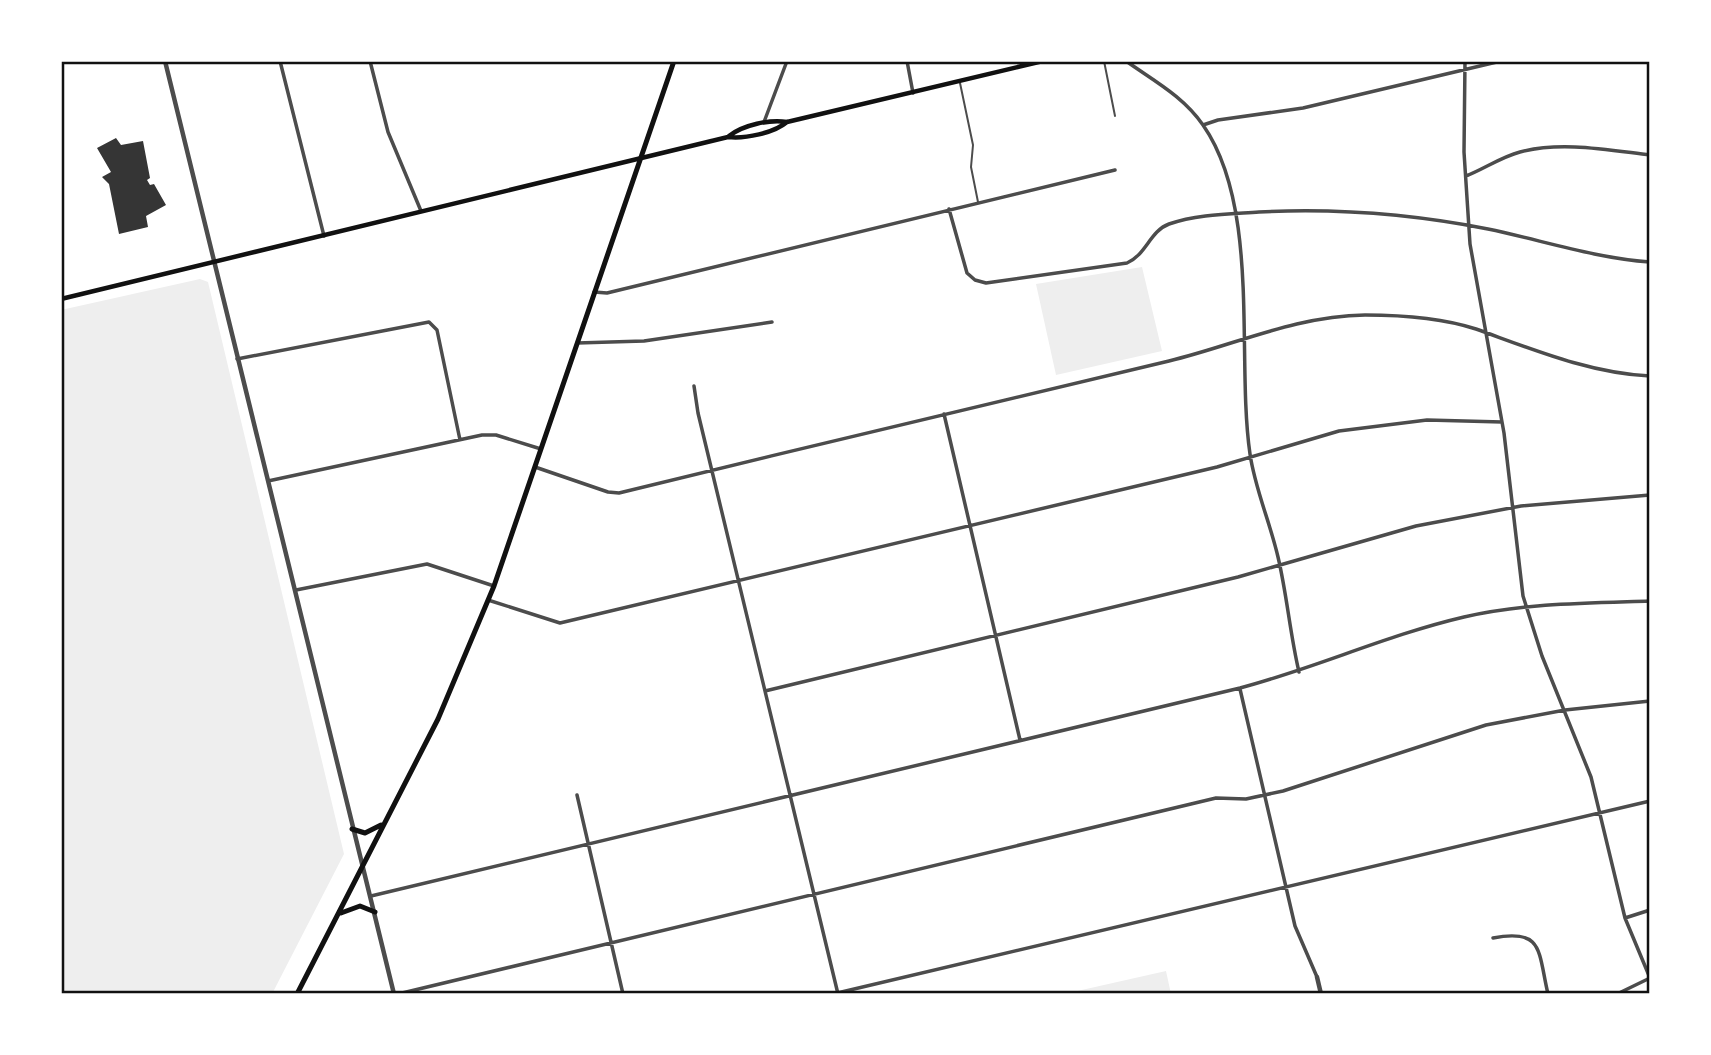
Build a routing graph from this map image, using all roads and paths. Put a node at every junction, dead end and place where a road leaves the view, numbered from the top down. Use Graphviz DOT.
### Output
graph roads {
  1 [pos="165,61"];
  2 [pos="280,61"];
  3 [pos="370,61"];
  4 [pos="674,61"];
  5 [pos="787,61"];
  6 [pos="907,61"];
  7 [pos="1043,61"];
  8 [pos="1104,61"];
  9 [pos="1126,61"];
  10 [pos="1465,61"];
  11 [pos="1501,61"];
  12 [pos="1465,68"];
  13 [pos="960,82"];
  14 [pos="913,93"];
  15 [pos="1115,116"];
  16 [pos="787,122"];
  17 [pos="764,123"];
  18 [pos="1203,125"];
  19 [pos="728,137"];
  20 [pos="1650,155"];
  21 [pos="641,158"];
  22 [pos="1115,170"];
  23 [pos="1466,176"];
  24 [pos="979,203"];
  25 [pos="949,209"];
  26 [pos="422,212"];
  27 [pos="1234,214"];
  28 [pos="1468,226"];
  29 [pos="324,236"];
  30 [pos="1650,262"];
  31 [pos="215,264"];
  32 [pos="594,292"];
  33 [pos="61,299"];
  34 [pos="772,322"];
  35 [pos="1485,334"];
  36 [pos="1245,338"];
  37 [pos="577,343"];
  38 [pos="237,359"];
  39 [pos="1650,376"];
  40 [pos="694,386"];
  41 [pos="944,414"];
  42 [pos="1502,422"];
  43 [pos="460,440"];
  44 [pos="541,449"];
  45 [pos="1250,457"];
  46 [pos="534,467"];
  47 [pos="713,470"];
  48 [pos="268,481"];
  49 [pos="1650,495"];
  50 [pos="1513,508"];
  51 [pos="970,525"];
  52 [pos="1280,566"];
  53 [pos="739,581"];
  54 [pos="494,586"];
  55 [pos="294,591"];
  56 [pos="488,600"];
  57 [pos="1650,601"];
  58 [pos="1526,606"];
  59 [pos="996,636"];
  60 [pos="1299,672"];
  61 [pos="1240,688"];
  62 [pos="765,691"];
  63 [pos="1650,701"];
  64 [pos="1565,710"];
  65 [pos="1020,740"];
  66 [pos="577,795"];
  67 [pos="790,795"];
  68 [pos="1264,796"];
  69 [pos="1650,800"];
  70 [pos="1601,812"];
  71 [pos="383,823"];
  72 [pos="352,828"];
  73 [pos="588,844"];
  74 [pos="362,869"];
  75 [pos="1286,885"];
  76 [pos="814,894"];
  77 [pos="371,896"];
  78 [pos="1650,910"];
  79 [pos="375,912"];
  80 [pos="338,915"];
  81 [pos="1625,918"];
  82 [pos="1493,938"];
  83 [pos="612,942"];
  84 [pos="1317,977"];
  85 [pos="1650,978"];
  86 [pos="836,993"];
  87 [pos="297,994"];
  88 [pos="396,994"];
  89 [pos="622,994"];
  90 [pos="1321,994"];
  91 [pos="1548,994"];
  92 [pos="1616,994"];
  1 -- 31 [label="street"];
  2 -- 29 [label="street"];
  3 -- 26 [label="street"];
  4 -- 21 [label="main road"];
  5 -- 17 [label="street"];
  6 -- 14 [label="street"];
  7 -- 13 [label="main road"];
  8 -- 15 [label="lane"];
  9 -- 18 [label="street"];
  10 -- 12 [label="street"];
  11 -- 12 [label="street"];
  12 -- 18 [label="street"];
  12 -- 23 [label="street"];
  13 -- 14 [label="main road"];
  13 -- 24 [label="lane"];
  14 -- 16 [label="main road"];
  16 -- 17 [label="main road"];
  16 -- 19 [label="main road"];
  17 -- 19 [label="main road"];
  18 -- 27 [label="street"];
  19 -- 21 [label="main road"];
  20 -- 23 [label="street"];
  21 -- 26 [label="main road"];
  21 -- 32 [label="main road"];
  22 -- 24 [label="street"];
  23 -- 28 [label="street"];
  24 -- 25 [label="street"];
  25 -- 27 [label="street"];
  25 -- 32 [label="street"];
  26 -- 29 [label="main road"];
  27 -- 28 [label="street"];
  27 -- 36 [label="street"];
  28 -- 30 [label="street"];
  28 -- 35 [label="street"];
  29 -- 31 [label="main road"];
  31 -- 33 [label="main road"];
  31 -- 38 [label="street"];
  32 -- 37 [label="main road"];
  34 -- 37 [label="street"];
  35 -- 36 [label="street"];
  35 -- 39 [label="street"];
  35 -- 42 [label="street"];
  36 -- 41 [label="street"];
  36 -- 45 [label="street"];
  37 -- 44 [label="main road"];
  38 -- 43 [label="street"];
  38 -- 48 [label="street"];
  40 -- 47 [label="street"];
  41 -- 47 [label="street"];
  41 -- 51 [label="street"];
  42 -- 45 [label="street"];
  42 -- 50 [label="street"];
  43 -- 44 [label="street"];
  43 -- 48 [label="street"];
  44 -- 46 [label="main road"];
  45 -- 51 [label="street"];
  45 -- 52 [label="street"];
  46 -- 47 [label="street"];
  46 -- 54 [label="main road"];
  47 -- 53 [label="street"];
  48 -- 55 [label="street"];
  49 -- 50 [label="street"];
  50 -- 52 [label="street"];
  50 -- 58 [label="street"];
  51 -- 53 [label="street"];
  51 -- 59 [label="street"];
  52 -- 59 [label="street"];
  52 -- 60 [label="street"];
  53 -- 56 [label="street"];
  53 -- 62 [label="street"];
  54 -- 55 [label="street"];
  54 -- 56 [label="main road"];
  55 -- 72 [label="street"];
  56 -- 71 [label="main road"];
  57 -- 58 [label="street"];
  58 -- 60 [label="street"];
  58 -- 64 [label="street"];
  59 -- 62 [label="street"];
  59 -- 65 [label="street"];
  60 -- 61 [label="street"];
  61 -- 65 [label="street"];
  61 -- 68 [label="street"];
  62 -- 67 [label="street"];
  63 -- 64 [label="street"];
  64 -- 68 [label="street"];
  64 -- 70 [label="street"];
  65 -- 67 [label="street"];
  66 -- 73 [label="street"];
  67 -- 73 [label="street"];
  67 -- 76 [label="street"];
  68 -- 75 [label="street"];
  68 -- 76 [label="street"];
  69 -- 70 [label="street"];
  70 -- 75 [label="street"];
  70 -- 81 [label="street"];
  71 -- 72 [label="main road"];
  71 -- 74 [label="main road"];
  72 -- 74 [label="street"];
  73 -- 77 [label="street"];
  73 -- 83 [label="street"];
  74 -- 77 [label="street"];
  74 -- 80 [label="main road"];
  75 -- 84 [label="street"];
  75 -- 86 [label="street"];
  76 -- 83 [label="street"];
  76 -- 86 [label="street"];
  77 -- 79 [label="street"];
  78 -- 81 [label="street"];
  79 -- 80 [label="main road"];
  79 -- 88 [label="street"];
  80 -- 87 [label="main road"];
  81 -- 85 [label="street"];
  82 -- 91 [label="street"];
  83 -- 88 [label="street"];
  83 -- 89 [label="street"];
  84 -- 90 [label="street"];
  85 -- 92 [label="street"];
}
